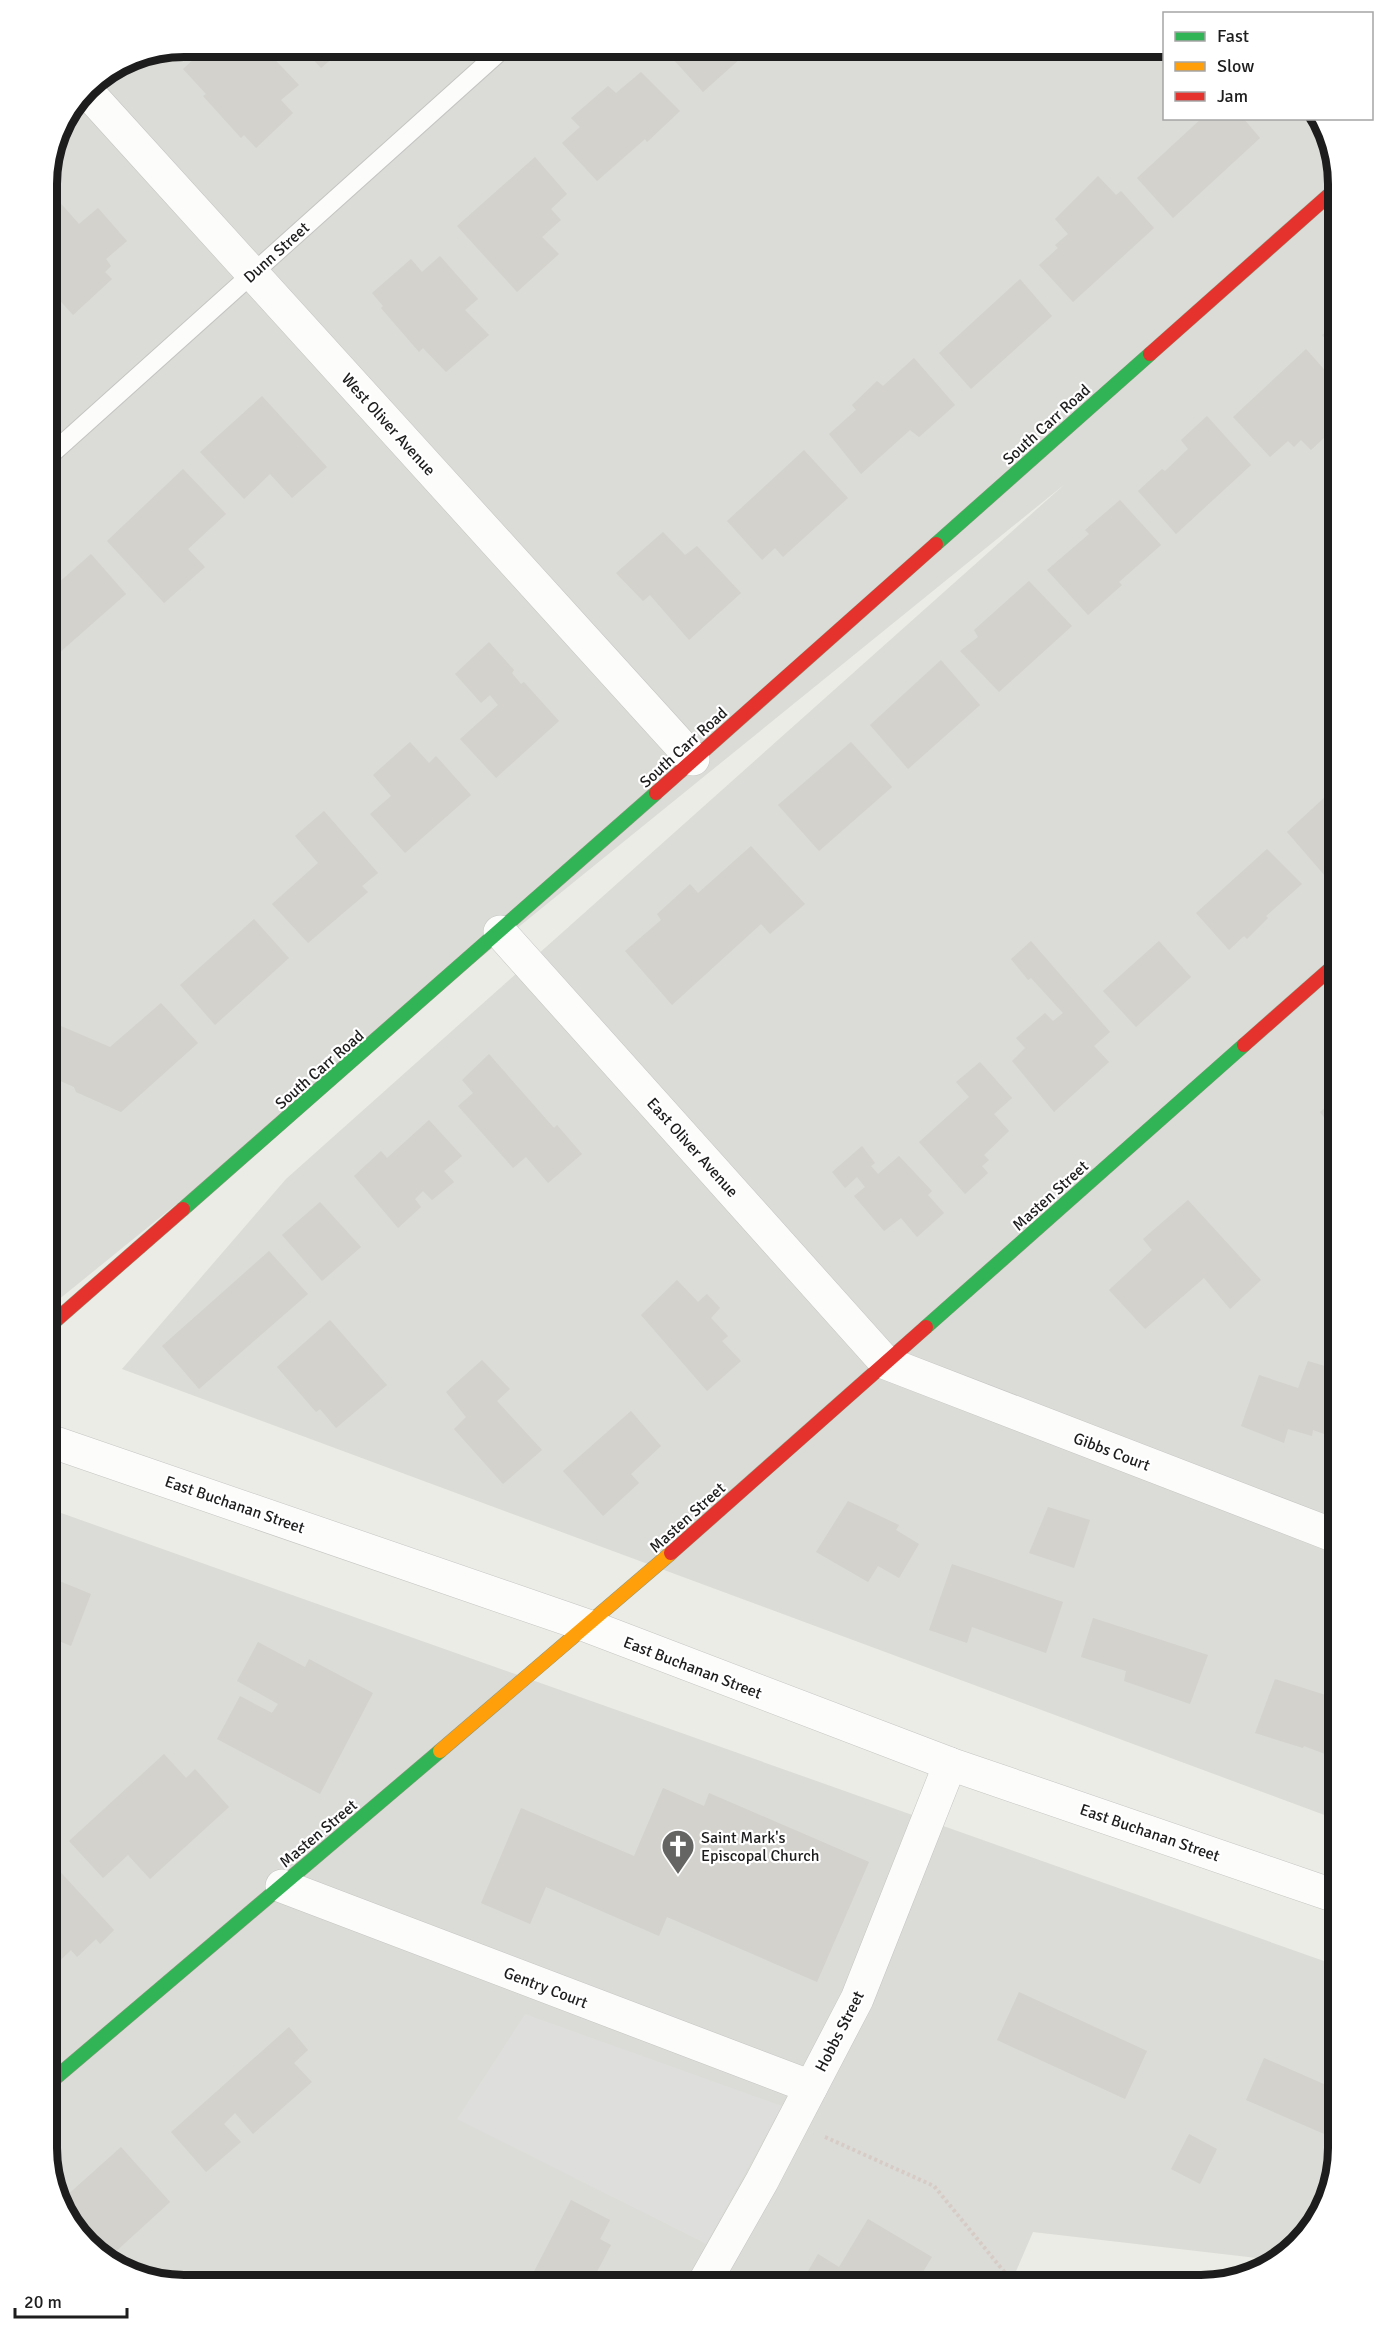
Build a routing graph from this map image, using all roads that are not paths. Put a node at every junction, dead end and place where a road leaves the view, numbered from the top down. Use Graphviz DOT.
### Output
graph roads {
  1 [pos="494,57"];
  2 [pos="92,97"];
  3 [pos="1328,196"];
  4 [pos="253,273"];
  5 [pos="57,449"];
  6 [pos="693,759"];
  7 [pos="500,932"];
  8 [pos="1328,971"];
  9 [pos="57,1320"];
  10 [pos="886,1363"];
  11 [pos="57,1443"];
  12 [pos="1328,1534"];
  13 [pos="588,1626"];
  14 [pos="950,1764"];
  15 [pos="282,1886"];
  16 [pos="1328,1894"];
  17 [pos="57,2076"];
  18 [pos="811,2087"];
  19 [pos="708,2275"];
  1 -- 4 [label="lane, Dunn Street"];
  2 -- 4 [label="street, West Oliver Avenue"];
  3 -- 6 [label="street, South Carr Road"];
  4 -- 5 [label="lane, Dunn Street"];
  4 -- 6 [label="street, West Oliver Avenue"];
  6 -- 7 [label="street, South Carr Road"];
  7 -- 9 [label="street, South Carr Road"];
  7 -- 10 [label="street, East Oliver Avenue"];
  8 -- 10 [label="street, Masten Street"];
  10 -- 12 [label="street, Gibbs Court"];
  10 -- 13 [label="street, Masten Street"];
  11 -- 13 [label="street, East Buchanan Street"];
  13 -- 14 [label="street, East Buchanan Street"];
  13 -- 15 [label="street, Masten Street"];
  14 -- 16 [label="street, East Buchanan Street"];
  14 -- 18 [label="street, Hobbs Street"];
  15 -- 17 [label="street, Masten Street"];
  15 -- 18 [label="street, Gentry Court"];
  18 -- 19 [label="street, Hobbs Street"];
}
